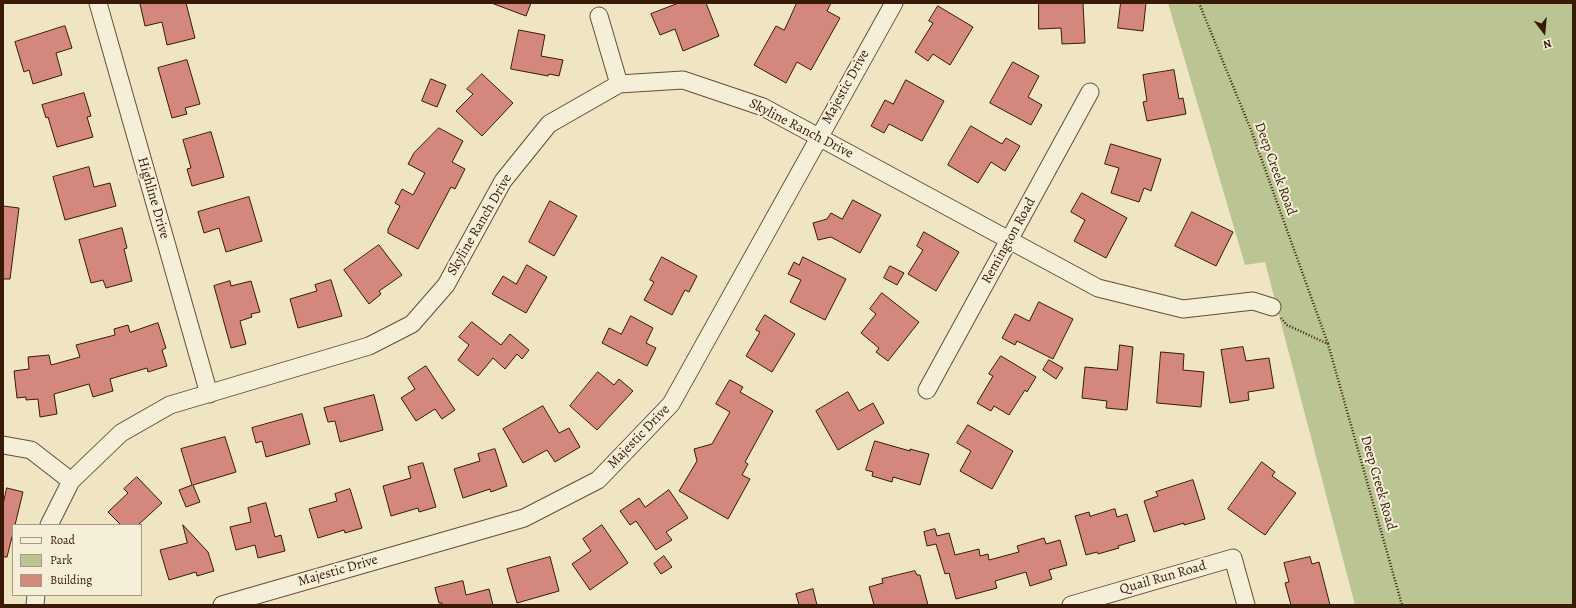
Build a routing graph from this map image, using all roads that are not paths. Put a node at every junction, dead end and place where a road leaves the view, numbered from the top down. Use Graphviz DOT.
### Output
graph roads {
  1 [pos="98,3"];
  2 [pos="894,3"];
  3 [pos="599,16"];
  4 [pos="619,84"];
  5 [pos="1090,92"];
  6 [pos="819,137"];
  7 [pos="1010,240"];
  8 [pos="1272,307"];
  9 [pos="926,390"];
  10 [pos="209,394"];
  11 [pos="3,445"];
  12 [pos="71,481"];
  13 [pos="50,524"];
  14 [pos="222,605"];
  15 [pos="1071,605"];
  16 [pos="1246,605"];
  1 -- 10 [label="street, Highline Drive"];
  2 -- 6 [label="street, Majestic Drive"];
  3 -- 4 [label="street"];
  4 -- 6 [label="street, Skyline Ranch Drive"];
  4 -- 10 [label="street, Skyline Ranch Drive"];
  5 -- 7 [label="street, Remington Road"];
  6 -- 7 [label="street, Skyline Ranch Drive"];
  6 -- 14 [label="street, Majestic Drive"];
  7 -- 8 [label="street, Skyline Ranch Drive"];
  7 -- 9 [label="street, Remington Road"];
  10 -- 12 [label="street, Skyline Ranch Drive"];
  11 -- 12 [label="street"];
  12 -- 13 [label="street, Skyline Ranch Drive"];
  15 -- 16 [label="street, Quail Run Road"];
}
